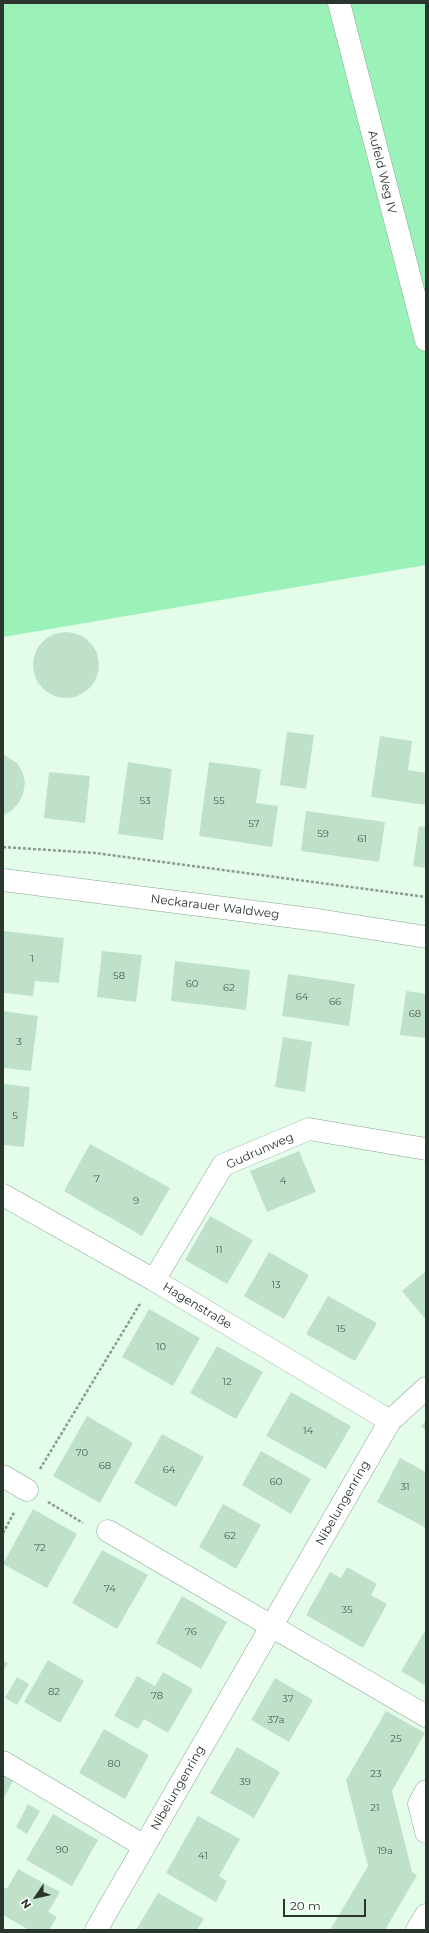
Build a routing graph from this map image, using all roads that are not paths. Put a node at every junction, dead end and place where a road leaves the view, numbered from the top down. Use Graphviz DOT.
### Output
graph roads {
  1 [pos="339,3"];
  2 [pos="426,340"];
  3 [pos="3,880"];
  4 [pos="426,937"];
  5 [pos="426,1149"];
  6 [pos="3,1195"];
  7 [pos="154,1280"];
  8 [pos="426,1388"];
  9 [pos="390,1420"];
  10 [pos="3,1476"];
  11 [pos="27,1490"];
  12 [pos="108,1531"];
  13 [pos="271,1627"];
  14 [pos="426,1716"];
  15 [pos="3,1762"];
  16 [pos="426,1791"];
  17 [pos="426,1832"];
  18 [pos="144,1846"];
  19 [pos="426,1915"];
  20 [pos="96,1930"];
  21 [pos="417,1930"];
  1 -- 2 [label="street, Aufeld Weg IV"];
  3 -- 4 [label="street, Neckarauer Waldweg"];
  5 -- 7 [label="street, Gudrunweg"];
  6 -- 7 [label="street, Hagenstraße"];
  7 -- 9 [label="street, Hagenstraße"];
  8 -- 9 [label="street, Nibelungenring"];
  9 -- 13 [label="street, Nibelungenring"];
  10 -- 11 [label="street"];
  12 -- 13 [label="street"];
  13 -- 14 [label="street"];
  13 -- 18 [label="street, Nibelungenring"];
  15 -- 18 [label="street"];
  16 -- 17 [label="street"];
  18 -- 20 [label="street, Nibelungenring"];
  19 -- 21 [label="street"];
}
